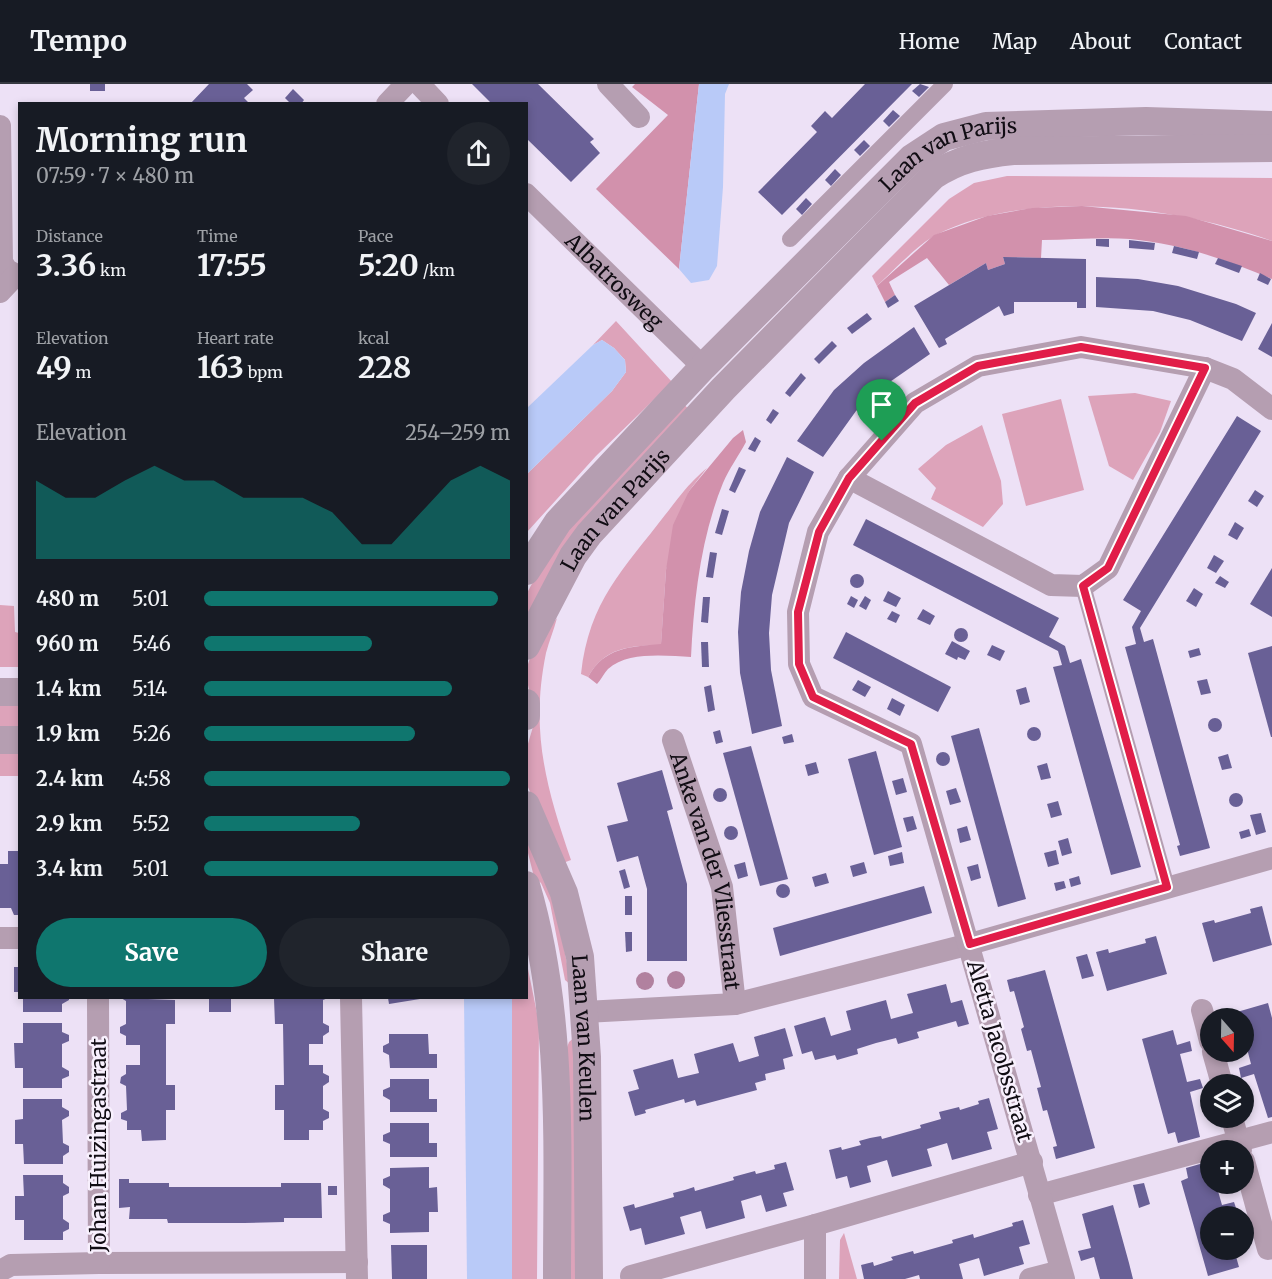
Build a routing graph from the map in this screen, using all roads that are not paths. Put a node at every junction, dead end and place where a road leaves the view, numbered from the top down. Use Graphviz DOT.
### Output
graph roads {
  1 [pos="406,84"];
  2 [pos="418,84"];
  3 [pos="609,84"];
  4 [pos="945,84"];
  5 [pos="389,102"];
  6 [pos="436,102"];
  7 [pos="639,117"];
  8 [pos="1272,125"];
  9 [pos="0,126"];
  10 [pos="1272,148"];
  11 [pos="528,196"];
  12 [pos="790,239"];
  13 [pos="11,282"];
  14 [pos="703,368"];
  15 [pos="1205,368"];
  16 [pos="723,389"];
  17 [pos="1272,409"];
  18 [pos="849,478"];
  19 [pos="528,568"];
  20 [pos="1083,586"];
  21 [pos="528,642"];
  22 [pos="0,692"];
  23 [pos="18,692"];
  24 [pos="0,740"];
  25 [pos="18,740"];
  26 [pos="672,740"];
  27 [pos="528,809"];
  28 [pos="1272,858"];
  29 [pos="1167,887"];
  30 [pos="528,894"];
  31 [pos="0,938"];
  32 [pos="18,938"];
  33 [pos="970,944"];
  34 [pos="98,999"];
  35 [pos="351,999"];
  36 [pos="735,1004"];
  37 [pos="585,1012"];
  38 [pos="550,1013"];
  39 [pos="1272,1132"];
  40 [pos="1254,1143"];
  41 [pos="1200,1160"];
  42 [pos="1032,1162"];
  43 [pos="1253,1194"];
  44 [pos="1039,1195"];
  45 [pos="815,1225"];
  46 [pos="1268,1249"];
  47 [pos="99,1263"];
  48 [pos="357,1270"];
  49 [pos="0,1271"];
  50 [pos="1062,1275"];
  51 [pos="631,1276"];
  52 [pos="557,1279"];
  53 [pos="589,1279"];
  54 [pos="815,1279"];
  55 [pos="1030,1279"];
  1 -- 5 [label="street"];
  2 -- 6 [label="street"];
  3 -- 7 [label="street"];
  4 -- 12 [label="street, Laan van Parijs"];
  8 -- 14 [label="street, Laan van Parijs"];
  9 -- 13 [label="street"];
  10 -- 16 [label="street, Laan van Parijs"];
  11 -- 14 [label="street, Albatrosweg"];
  14 -- 16 [label="street"];
  14 -- 19 [label="street, Laan van Parijs"];
  15 -- 17 [label="street, Aletta Jacobsstraat"];
  15 -- 18 [label="street, Aletta Jacobsstraat"];
  15 -- 20 [label="street"];
  16 -- 21 [label="street, Laan van Parijs"];
  18 -- 20 [label="street"];
  18 -- 33 [label="street, Aletta Jacobsstraat"];
  20 -- 29 [label="street"];
  22 -- 23 [label="street"];
  24 -- 25 [label="street"];
  26 -- 36 [label="street, Anke van der Vliesstraat"];
  27 -- 37 [label="street, Laan van Keulen"];
  28 -- 29 [label="street"];
  29 -- 33 [label="street"];
  30 -- 38 [label="street, Laan van Keulen"];
  31 -- 32 [label="street"];
  33 -- 36 [label="street"];
  33 -- 42 [label="street, Aletta Jacobsstraat"];
  34 -- 47 [label="street, Johan Huizingastraat"];
  35 -- 48 [label="street"];
  36 -- 37 [label="street"];
  37 -- 38 [label="street"];
  37 -- 53 [label="street, Laan van Keulen"];
  38 -- 52 [label="street, Laan van Keulen"];
  39 -- 40 [label="street"];
  41 -- 44 [label="street"];
  42 -- 44 [label="street, Aletta Jacobsstraat"];
  42 -- 45 [label="street"];
  43 -- 46 [label="street"];
  44 -- 50 [label="street, Aletta Jacobsstraat"];
  45 -- 51 [label="street"];
  45 -- 54 [label="street"];
  47 -- 48 [label="street"];
  47 -- 49 [label="street, Johan Huizingastraat"];
  50 -- 55 [label="street, Aletta Jacobsstraat"];
}
